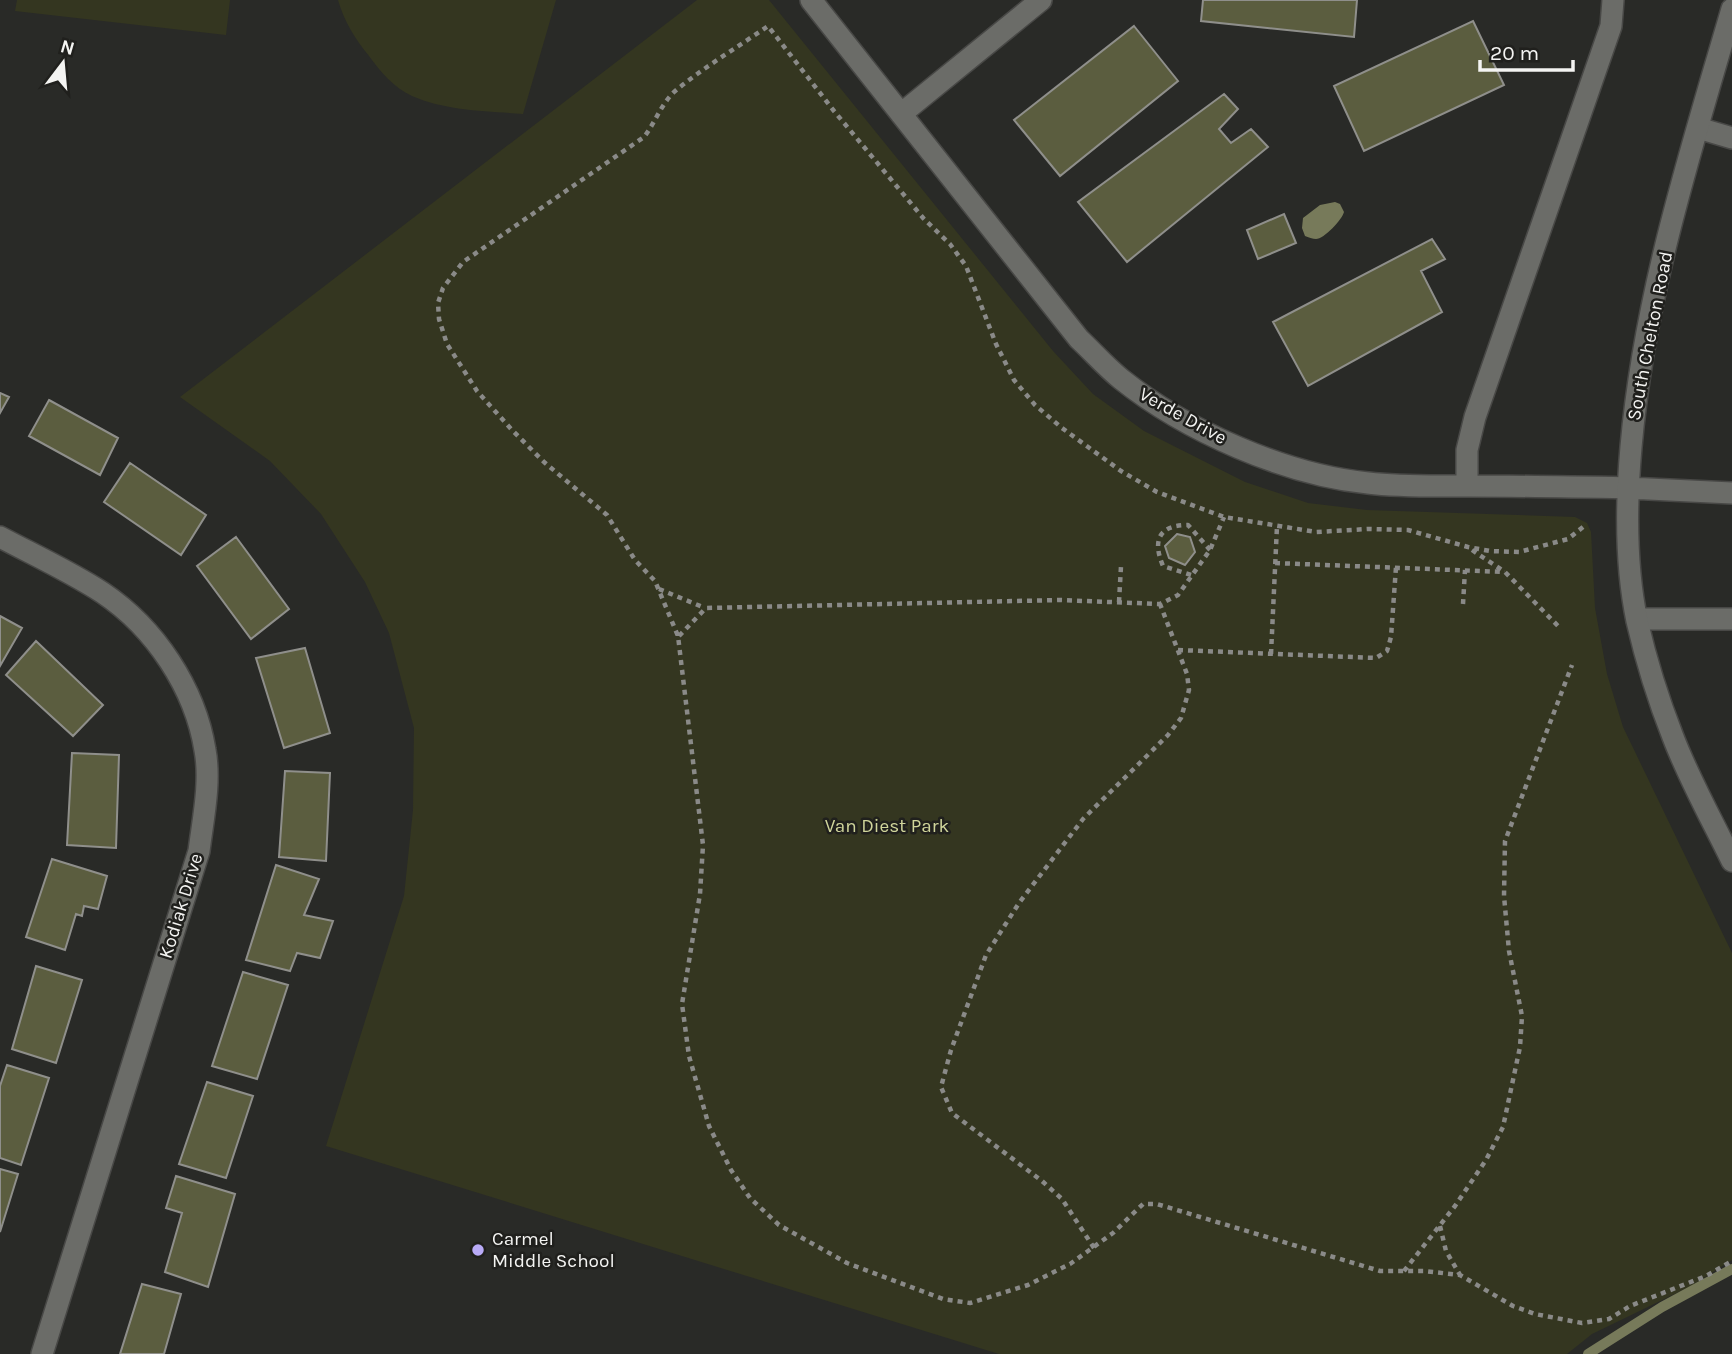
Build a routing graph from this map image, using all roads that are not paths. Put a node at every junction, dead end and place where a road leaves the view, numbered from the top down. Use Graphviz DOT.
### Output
graph roads {
  1 [pos="811,0"];
  2 [pos="1041,0"];
  3 [pos="1613,0"];
  4 [pos="1732,9"];
  5 [pos="901,114"];
  6 [pos="1698,128"];
  7 [pos="1732,138"];
  8 [pos="1467,486"];
  9 [pos="1628,488"];
  10 [pos="1732,493"];
  11 [pos="0,537"];
  12 [pos="1637,619"];
  13 [pos="1732,619"];
  14 [pos="1732,861"];
  15 [pos="42,1354"];
  1 -- 5 [label="street, Verde Drive"];
  2 -- 5 [label="street"];
  3 -- 8 [label="street"];
  4 -- 6 [label="street, South Chelton Road"];
  5 -- 8 [label="street, Verde Drive"];
  6 -- 7 [label="street"];
  6 -- 9 [label="street, South Chelton Road"];
  8 -- 9 [label="street, Verde Drive"];
  9 -- 10 [label="street, Verde Drive"];
  9 -- 12 [label="street, South Chelton Road"];
  11 -- 15 [label="street, Kodiak Drive"];
  12 -- 13 [label="street"];
  12 -- 14 [label="street, South Chelton Road"];
}
